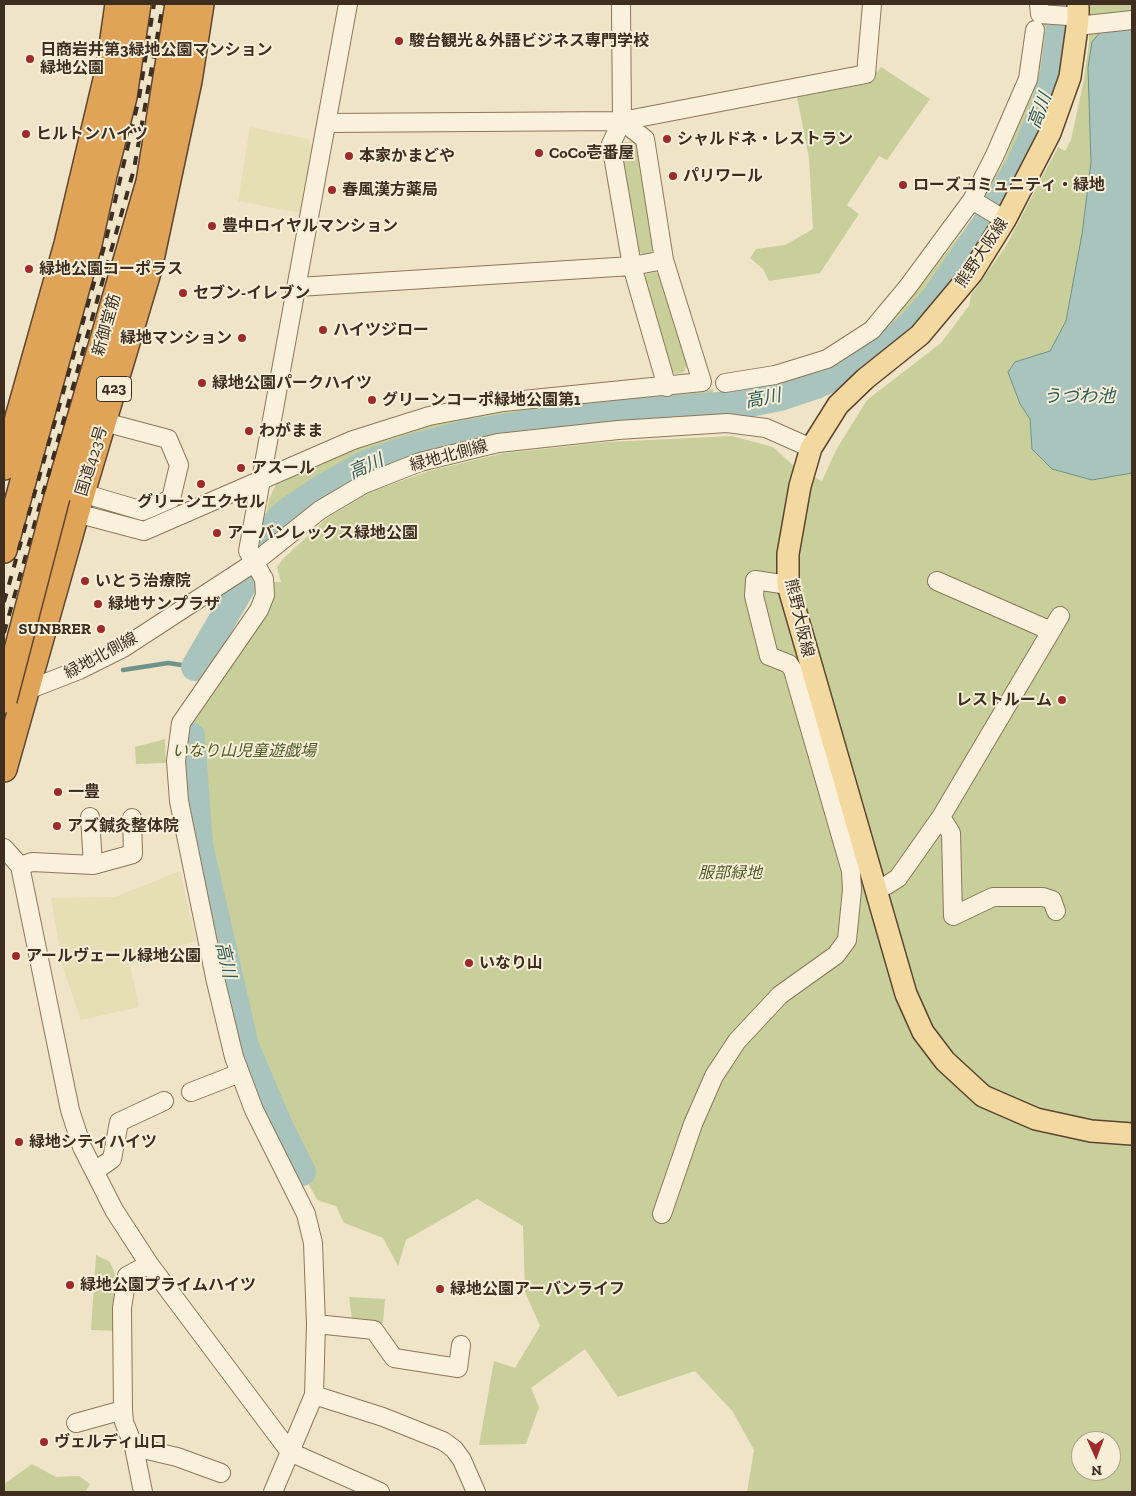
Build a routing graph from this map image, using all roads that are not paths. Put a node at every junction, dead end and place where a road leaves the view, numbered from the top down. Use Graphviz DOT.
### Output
graph roads {
  1 [pos="118,4"];
  2 [pos="138,4"];
  3 [pos="178,4"];
  4 [pos="201,4"];
  5 [pos="348,4"];
  6 [pos="621,4"];
  7 [pos="872,4"];
  8 [pos="1063,12"];
  9 [pos="1132,14"];
  10 [pos="1132,20"];
  11 [pos="1035,30"];
  12 [pos="109,67"];
  13 [pos="189,81"];
  14 [pos="622,121"];
  15 [pos="327,122"];
  16 [pos="104,176"];
  17 [pos="149,182"];
  18 [pos="972,200"];
  19 [pos="1005,220"];
  20 [pos="664,260"];
  21 [pos="632,266"];
  22 [pos="298,287"];
  23 [pos="725,383"];
  24 [pos="667,387"];
  25 [pos="104,422"];
  26 [pos="811,448"];
  27 [pos="4,467"];
  28 [pos="260,481"];
  29 [pos="79,503"];
  30 [pos="4,550"];
  31 [pos="255,562"];
  32 [pos="937,581"];
  33 [pos="788,585"];
  34 [pos="1060,616"];
  35 [pos="1050,631"];
  36 [pos="11,693"];
  37 [pos="4,769"];
  38 [pos="90,817"];
  39 [pos="941,817"];
  40 [pos="132,818"];
  41 [pos="4,848"];
  42 [pos="20,866"];
  43 [pos="93,866"];
  44 [pos="875,889"];
  45 [pos="1056,911"];
  46 [pos="240,1074"];
  47 [pos="191,1092"];
  48 [pos="164,1101"];
  49 [pos="1132,1134"];
  50 [pos="94,1171"];
  51 [pos="662,1214"];
  52 [pos="149,1264"];
  53 [pos="316,1324"];
  54 [pos="461,1344"];
  55 [pos="314,1395"];
  56 [pos="123,1410"];
  57 [pos="76,1423"];
  58 [pos="134,1447"];
  59 [pos="290,1452"];
  60 [pos="221,1473"];
  61 [pos="143,1492"];
  62 [pos="273,1492"];
  63 [pos="380,1492"];
  64 [pos="476,1492"];
  1 -- 12 [label="highway"];
  2 -- 16 [label="highway"];
  3 -- 17 [label="highway, 新御堂筋 / 423"];
  4 -- 13 [label="highway, 国道423号 / 423"];
  5 -- 15 [label="street"];
  6 -- 14 [label="street"];
  7 -- 14 [label="street"];
  8 -- 9 [label="street"];
  8 -- 10 [label="street"];
  8 -- 19 [label="main road, 熊野大阪線"];
  11 -- 18 [label="street"];
  12 -- 16 [label="highway"];
  12 -- 27 [label="highway"];
  13 -- 17 [label="highway"];
  13 -- 25 [label="highway, 国道423号 / 423"];
  14 -- 15 [label="street"];
  14 -- 20 [label="street"];
  14 -- 21 [label="street"];
  15 -- 22 [label="street"];
  16 -- 30 [label="highway"];
  17 -- 36 [label="highway, 新御堂筋 / 423, bridge"];
  18 -- 19 [label="street"];
  18 -- 23 [label="street"];
  19 -- 26 [label="main road, 熊野大阪線"];
  20 -- 21 [label="street"];
  20 -- 24 [label="street"];
  21 -- 22 [label="street"];
  21 -- 24 [label="street"];
  22 -- 28 [label="street"];
  24 -- 28 [label="street"];
  25 -- 29 [label="highway, 国道423号 / 423"];
  25 -- 29 [label="street"];
  26 -- 31 [label="street, 緑地北側線"];
  26 -- 33 [label="main road, 熊野大阪線"];
  28 -- 29 [label="street"];
  28 -- 31 [label="street"];
  29 -- 36 [label="highway, 国道423号 / 423"];
  31 -- 36 [label="street, 緑地北側線"];
  31 -- 46 [label="street"];
  32 -- 35 [label="street"];
  33 -- 44 [label="main road, 熊野大阪線"];
  33 -- 51 [label="street"];
  34 -- 35 [label="street"];
  35 -- 39 [label="street"];
  36 -- 37 [label="highway, 国道423号 / 423"];
  38 -- 43 [label="street"];
  39 -- 44 [label="street"];
  39 -- 45 [label="street"];
  40 -- 43 [label="street"];
  41 -- 42 [label="street"];
  42 -- 43 [label="street"];
  42 -- 50 [label="street"];
  44 -- 49 [label="main road, 熊野大阪線"];
  46 -- 47 [label="street"];
  46 -- 53 [label="street"];
  48 -- 50 [label="street"];
  50 -- 52 [label="street"];
  52 -- 56 [label="street"];
  52 -- 59 [label="street"];
  53 -- 54 [label="street"];
  53 -- 55 [label="street"];
  55 -- 59 [label="street"];
  55 -- 64 [label="street"];
  56 -- 57 [label="street"];
  56 -- 58 [label="street"];
  58 -- 60 [label="street"];
  58 -- 61 [label="street"];
  59 -- 62 [label="street"];
  59 -- 63 [label="street"];
}
